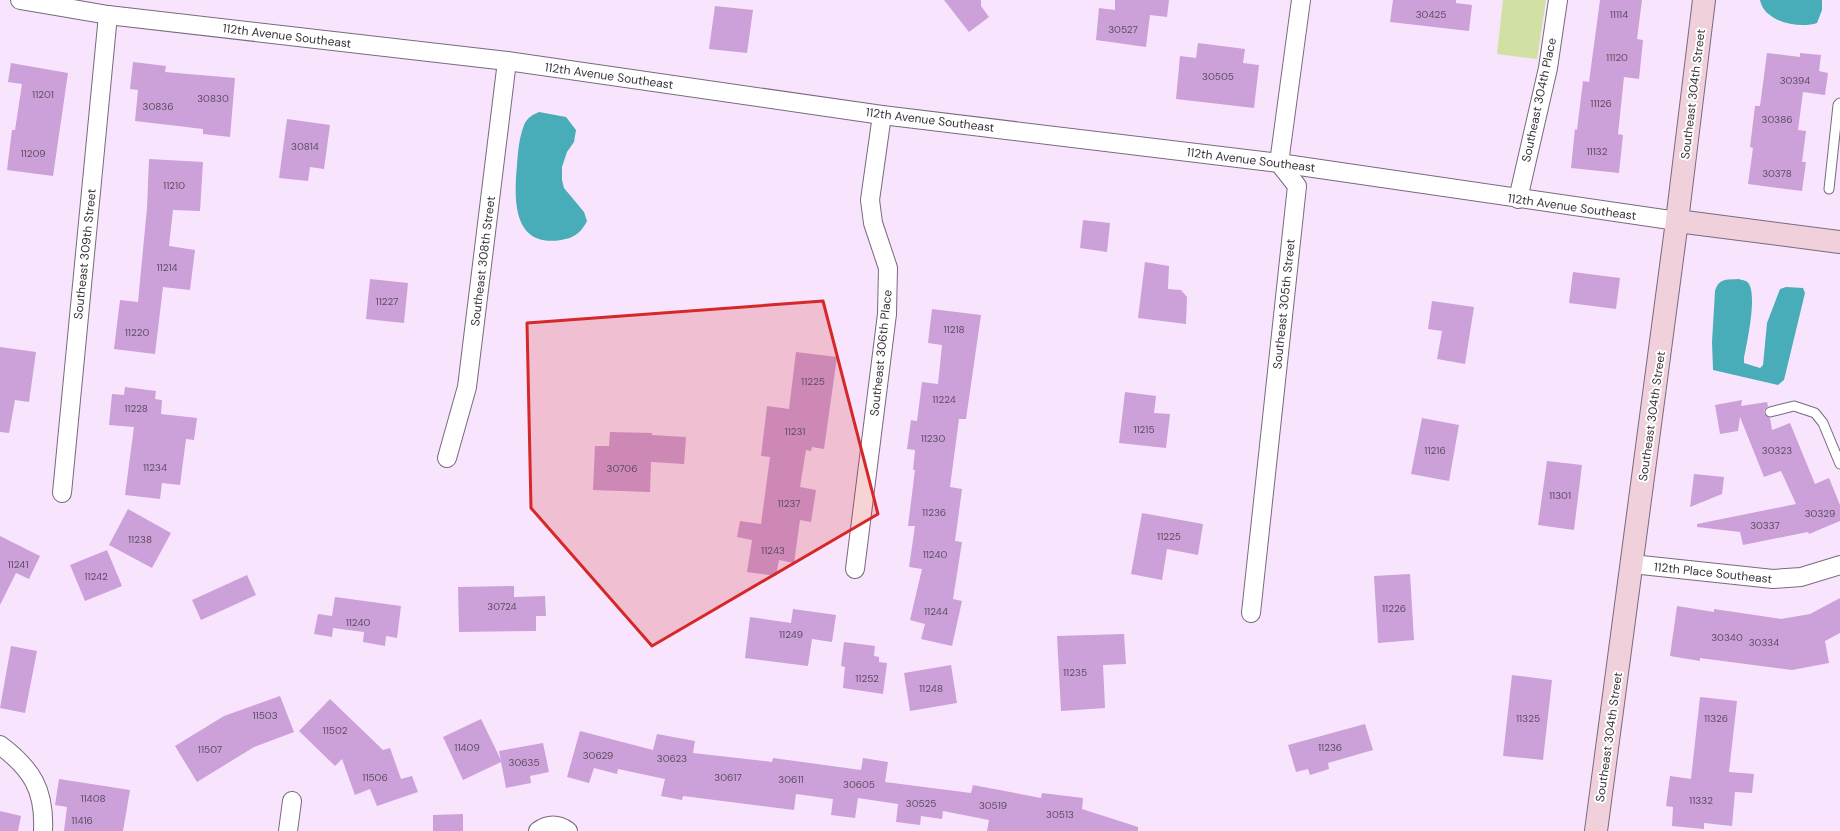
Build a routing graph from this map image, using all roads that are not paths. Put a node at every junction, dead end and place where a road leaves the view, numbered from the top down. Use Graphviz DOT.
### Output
graph roads {
  1 [pos="20,0"];
  2 [pos="1301,0"];
  3 [pos="1558,0"];
  4 [pos="1704,0"];
  5 [pos="108,15"];
  6 [pos="507,61"];
  7 [pos="1840,103"];
  8 [pos="882,115"];
  9 [pos="1279,163"];
  10 [pos="1829,189"];
  11 [pos="1518,199"];
  12 [pos="1677,222"];
  13 [pos="1840,242"];
  14 [pos="1770,412"];
  15 [pos="447,458"];
  16 [pos="1840,464"];
  17 [pos="62,493"];
  18 [pos="1632,564"];
  19 [pos="1840,565"];
  20 [pos="855,569"];
  21 [pos="1251,613"];
  22 [pos="0,744"];
  23 [pos="292,800"];
  24 [pos="43,831"];
  25 [pos="288,831"];
  26 [pos="538,831"];
  27 [pos="568,831"];
  28 [pos="1596,831"];
  1 -- 5 [label="street, 112th Avenue Southeast"];
  2 -- 9 [label="street"];
  3 -- 11 [label="street, Southeast 304th Place"];
  4 -- 12 [label="street, Southeast 304th Street"];
  5 -- 6 [label="street, 112th Avenue Southeast"];
  5 -- 17 [label="street, Southeast 309th Street"];
  6 -- 8 [label="street, 112th Avenue Southeast"];
  6 -- 15 [label="street, Southeast 308th Street"];
  7 -- 10 [label="lane"];
  8 -- 9 [label="street, 112th Avenue Southeast"];
  8 -- 20 [label="street, Southeast 306th Place"];
  9 -- 11 [label="street, 112th Avenue Southeast"];
  9 -- 21 [label="street, Southeast 305th Street"];
  11 -- 12 [label="street, 112th Avenue Southeast"];
  12 -- 13 [label="street, 112th Avenue Southeast"];
  12 -- 18 [label="street, Southeast 304th Street"];
  14 -- 16 [label="lane"];
  18 -- 19 [label="street, 112th Place Southeast"];
  18 -- 28 [label="street, Southeast 304th Street"];
  22 -- 24 [label="street"];
  23 -- 25 [label="street"];
  26 -- 27 [label="street"];
}
